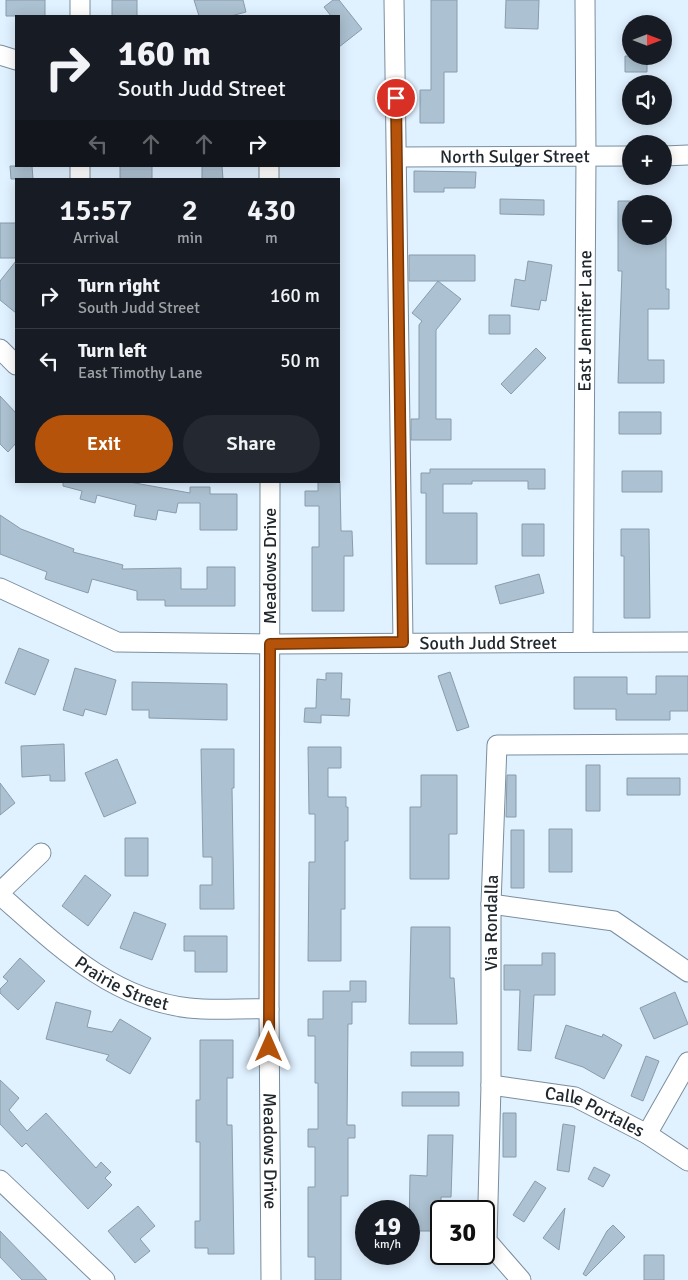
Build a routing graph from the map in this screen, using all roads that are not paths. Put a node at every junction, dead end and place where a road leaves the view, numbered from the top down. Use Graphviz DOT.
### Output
graph roads {
  1 [pos="80,0"];
  2 [pos="394,0"];
  3 [pos="585,0"];
  4 [pos="80,15"];
  5 [pos="0,55"];
  6 [pos="15,60"];
  7 [pos="586,156"];
  8 [pos="622,156"];
  9 [pos="672,156"];
  10 [pos="688,156"];
  11 [pos="396,157"];
  12 [pos="0,349"];
  13 [pos="15,364"];
  14 [pos="270,483"];
  15 [pos="0,588"];
  16 [pos="403,642"];
  17 [pos="583,642"];
  18 [pos="688,642"];
  19 [pos="270,644"];
  20 [pos="688,744"];
  21 [pos="41,853"];
  22 [pos="0,894"];
  23 [pos="491,904"];
  24 [pos="688,972"];
  25 [pos="269,1008"];
  26 [pos="688,1062"];
  27 [pos="491,1086"];
  28 [pos="647,1134"];
  29 [pos="688,1161"];
  30 [pos="0,1180"];
  31 [pos="105,1280"];
  32 [pos="271,1280"];
  33 [pos="521,1280"];
  1 -- 4 [label="street"];
  2 -- 11 [label="street"];
  3 -- 7 [label="street, East Jennifer Lane"];
  5 -- 6 [label="street"];
  7 -- 8 [label="street, North Sulger Street"];
  7 -- 11 [label="street, North Sulger Street"];
  7 -- 17 [label="street, East Jennifer Lane"];
  9 -- 10 [label="street"];
  11 -- 16 [label="street"];
  12 -- 13 [label="street"];
  14 -- 19 [label="street, Meadows Drive"];
  15 -- 19 [label="street, South Judd Street"];
  16 -- 17 [label="street, South Judd Street"];
  16 -- 19 [label="street, South Judd Street"];
  17 -- 18 [label="street, South Judd Street"];
  19 -- 25 [label="street, Meadows Drive"];
  20 -- 23 [label="street, Via Rondalla"];
  21 -- 22 [label="street"];
  22 -- 25 [label="street, Prairie Street"];
  23 -- 24 [label="street"];
  23 -- 27 [label="street, Via Rondalla"];
  25 -- 32 [label="street, Meadows Drive"];
  26 -- 28 [label="street"];
  27 -- 28 [label="street, Calle Portales"];
  27 -- 33 [label="street, Via Rondalla"];
  28 -- 29 [label="street, Calle Portales"];
  30 -- 31 [label="street"];
}
